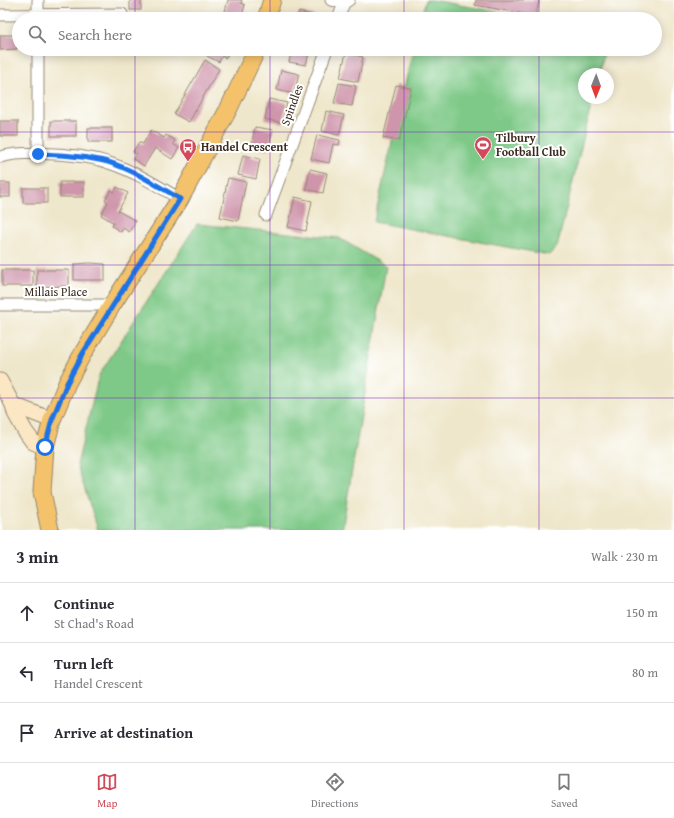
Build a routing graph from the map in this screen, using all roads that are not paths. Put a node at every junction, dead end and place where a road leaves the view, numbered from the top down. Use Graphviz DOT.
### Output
graph roads {
  1 [pos="38,0"];
  2 [pos="272,0"];
  3 [pos="331,0"];
  4 [pos="347,2"];
  5 [pos="38,12"];
  6 [pos="268,12"];
  7 [pos="342,12"];
  8 [pos="0,15"];
  9 [pos="12,16"];
  10 [pos="38,56"];
  11 [pos="254,56"];
  12 [pos="324,56"];
  13 [pos="38,154"];
  14 [pos="0,157"];
  15 [pos="180,199"];
  16 [pos="266,215"];
  17 [pos="0,305"];
  18 [pos="112,305"];
  19 [pos="0,381"];
  20 [pos="13,405"];
  21 [pos="52,420"];
  22 [pos="45,447"];
  23 [pos="50,530"];
  1 -- 5 [label="street"];
  2 -- 6 [label="main road"];
  3 -- 4 [label="street"];
  4 -- 7 [label="street"];
  8 -- 9 [label="street"];
  10 -- 13 [label="street"];
  11 -- 15 [label="main road"];
  12 -- 16 [label="street, Spindles"];
  13 -- 14 [label="street"];
  13 -- 15 [label="street"];
  15 -- 18 [label="main road"];
  17 -- 18 [label="street, Millais Place"];
  18 -- 21 [label="main road"];
  19 -- 20 [label="street"];
  20 -- 21 [label="street"];
  20 -- 22 [label="street"];
  21 -- 22 [label="main road"];
  22 -- 23 [label="main road"];
}
